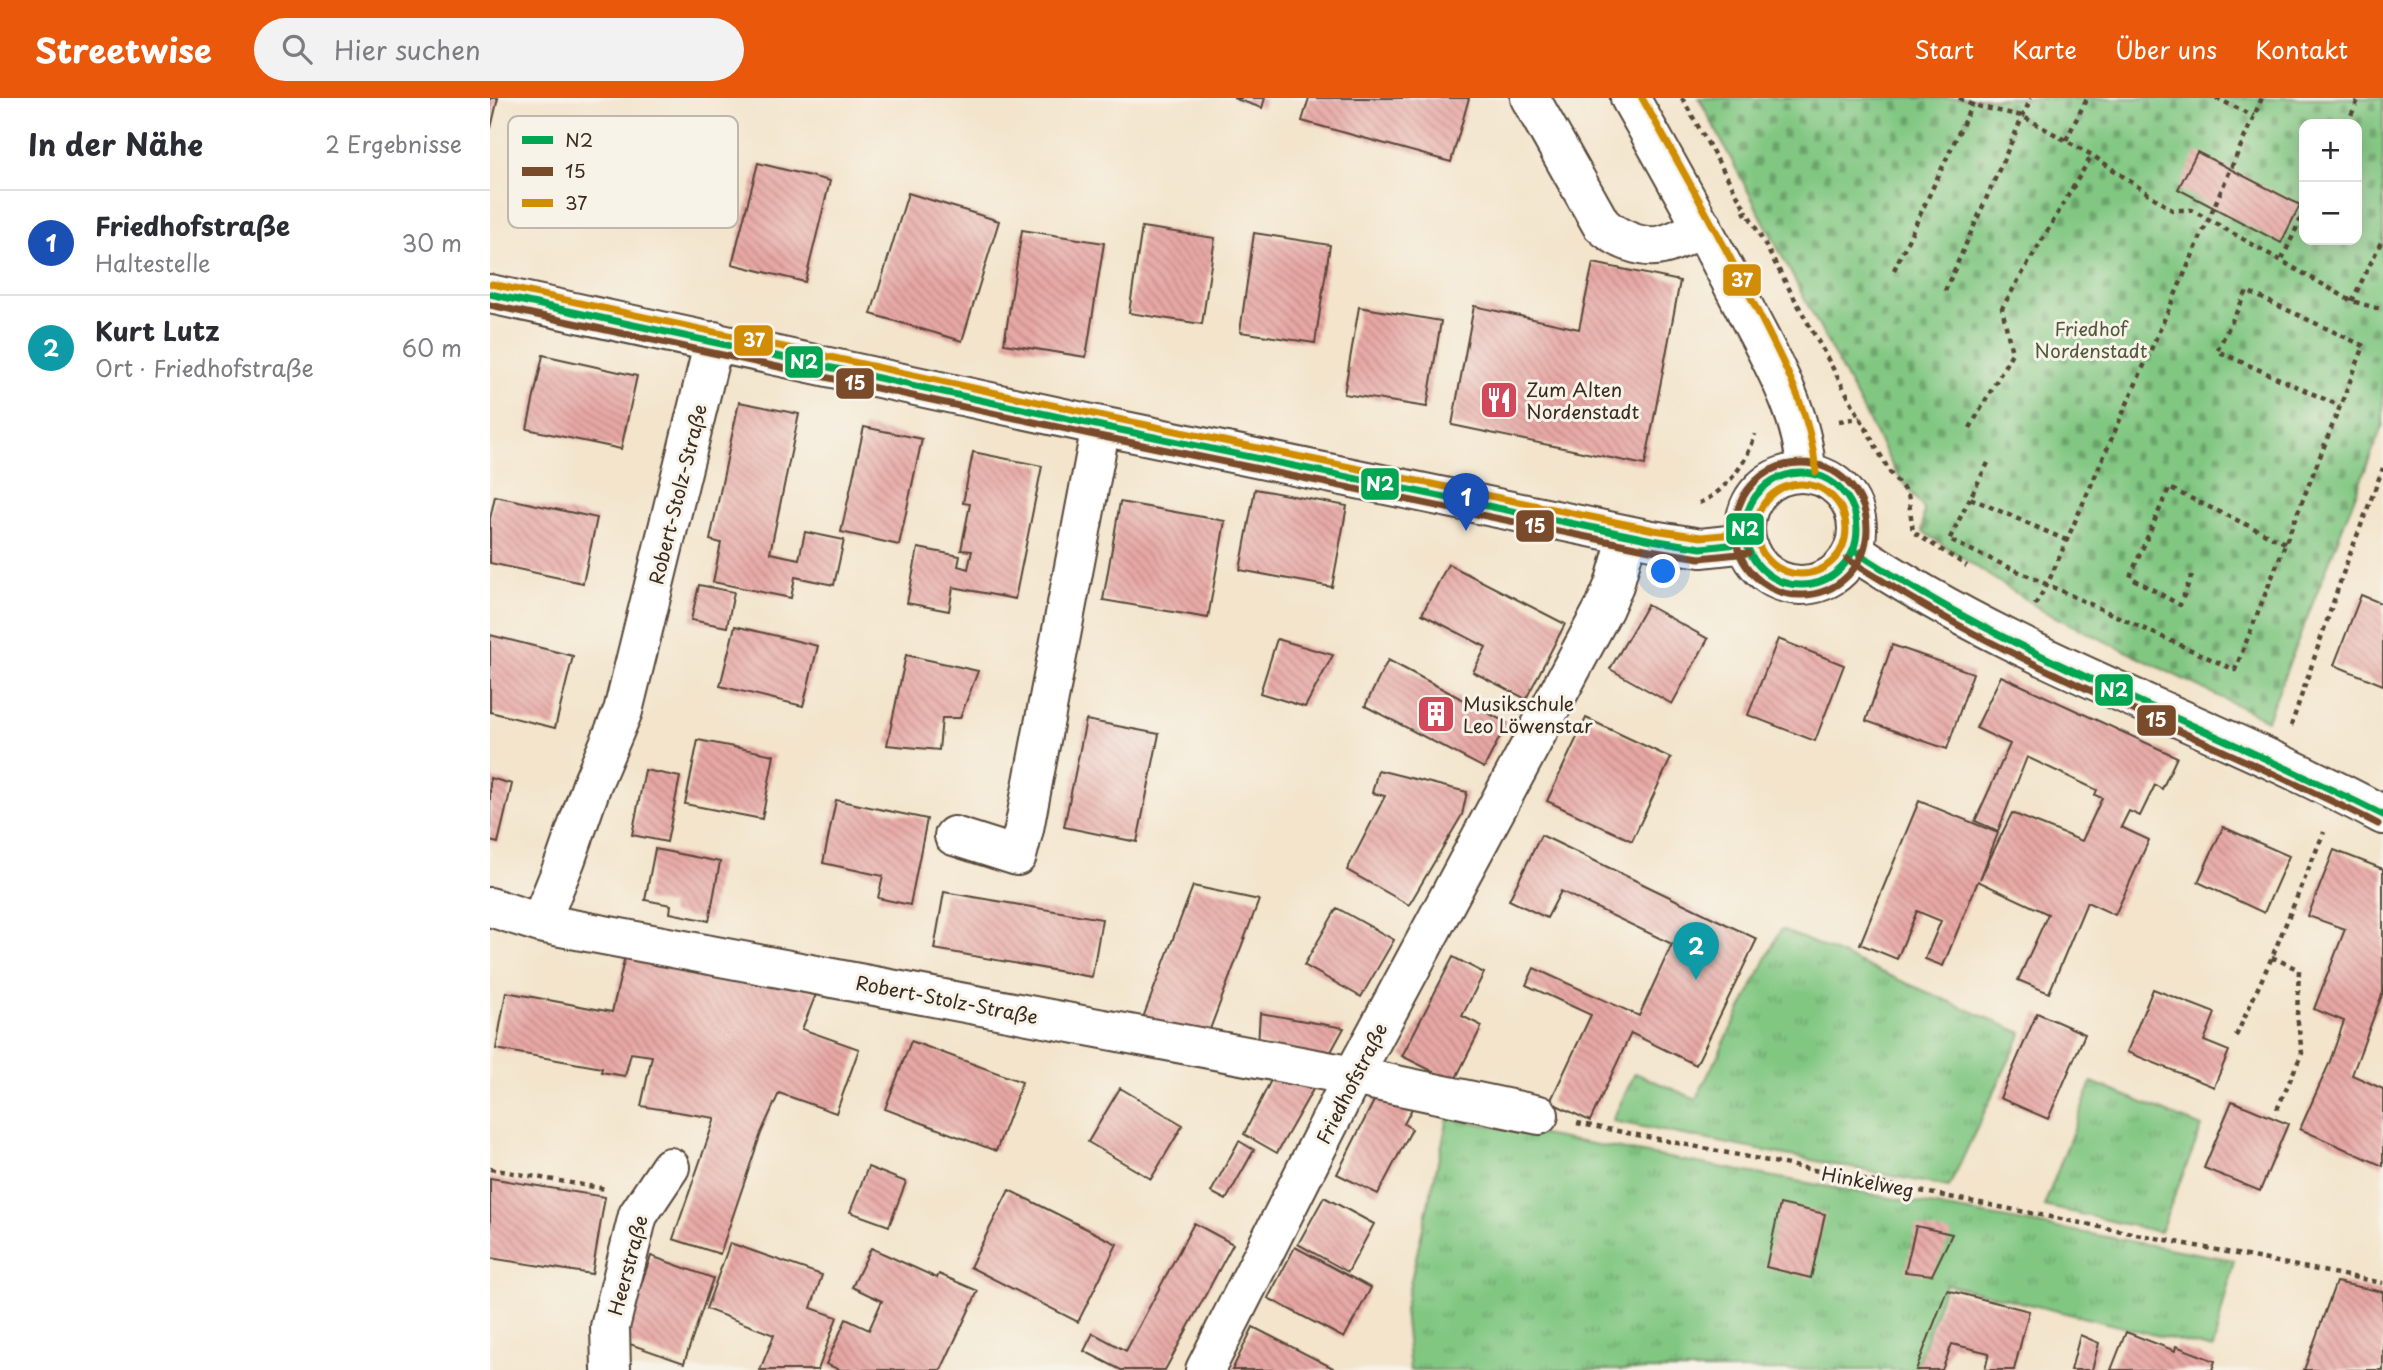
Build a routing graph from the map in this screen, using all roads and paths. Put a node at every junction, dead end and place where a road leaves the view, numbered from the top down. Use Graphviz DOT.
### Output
graph roads {
  1 [pos="1530,98"];
  2 [pos="1630,98"];
  3 [pos="1682,98"];
  4 [pos="1958,98"];
  5 [pos="1975,98"];
  6 [pos="2031,98"];
  7 [pos="2087,98"];
  8 [pos="2216,98"];
  9 [pos="2262,98"];
  10 [pos="2359,98"];
  11 [pos="1972,105"];
  12 [pos="2022,116"];
  13 [pos="2254,116"];
  14 [pos="2349,119"];
  15 [pos="2066,140"];
  16 [pos="2092,155"];
  17 [pos="1747,212"];
  18 [pos="2209,219"];
  19 [pos="2299,222"];
  20 [pos="1703,227"];
  21 [pos="2383,238"];
  22 [pos="2281,259"];
  23 [pos="1894,270"];
  24 [pos="1945,291"];
  25 [pos="490,294"];
  26 [pos="2352,300"];
  27 [pos="2383,310"];
  28 [pos="714,341"];
  29 [pos="2340,406"];
  30 [pos="1758,424"];
  31 [pos="1101,426"];
  32 [pos="1970,428"];
  33 [pos="1987,463"];
  34 [pos="2383,468"];
  35 [pos="1806,473"];
  36 [pos="1970,498"];
  37 [pos="1628,535"];
  38 [pos="2066,540"];
  39 [pos="1747,543"];
  40 [pos="2285,543"];
  41 [pos="1700,548"];
  42 [pos="1853,550"];
  43 [pos="1978,573"];
  44 [pos="2192,575"];
  45 [pos="2047,584"];
  46 [pos="2019,645"];
  47 [pos="2278,763"];
  48 [pos="2341,793"];
  49 [pos="2383,815"];
  50 [pos="954,836"];
  51 [pos="490,907"];
  52 [pos="540,923"];
  53 [pos="2272,957"];
  54 [pos="2236,1036"];
  55 [pos="1353,1076"];
  56 [pos="2276,1114"];
  57 [pos="1539,1115"];
  58 [pos="490,1169"];
  59 [pos="660,1182"];
  60 [pos="2383,1283"];
  61 [pos="611,1370"];
  62 [pos="1205,1370"];
  1 -- 20 [label="street"];
  2 -- 20 [label="street"];
  3 -- 17 [label="path"];
  4 -- 11 [label="path"];
  5 -- 11 [label="path"];
  6 -- 12 [label="path"];
  7 -- 15 [label="path"];
  8 -- 13 [label="path"];
  9 -- 13 [label="path"];
  10 -- 14 [label="path"];
  11 -- 12 [label="path"];
  11 -- 23 [label="path"];
  12 -- 15 [label="path"];
  12 -- 24 [label="path"];
  13 -- 18 [label="path"];
  15 -- 16 [label="path"];
  16 -- 18 [label="path"];
  16 -- 32 [label="path"];
  17 -- 20 [label="path"];
  17 -- 43 [label="path"];
  18 -- 22 [label="path"];
  18 -- 38 [label="path"];
  19 -- 22 [label="path"];
  20 -- 35 [label="street"];
  21 -- 26 [label="path"];
  22 -- 26 [label="path"];
  25 -- 28 [label="street"];
  26 -- 27 [label="path"];
  28 -- 31 [label="street"];
  28 -- 52 [label="street, Robert-Stolz-Straße"];
  29 -- 29 [label="path"];
  29 -- 40 [label="path"];
  30 -- 41 [label="path"];
  31 -- 37 [label="street"];
  31 -- 50 [label="street"];
  33 -- 36 [label="path"];
  34 -- 47 [label="path"];
  35 -- 39 [label="street"];
  35 -- 42 [label="street"];
  36 -- 38 [label="path"];
  36 -- 45 [label="path"];
  37 -- 41 [label="street"];
  37 -- 55 [label="street, Friedhofstraße"];
  38 -- 45 [label="path"];
  39 -- 41 [label="street"];
  39 -- 42 [label="street"];
  40 -- 44 [label="path"];
  40 -- 45 [label="path"];
  42 -- 46 [label="street"];
  45 -- 46 [label="path"];
  46 -- 47 [label="street"];
  47 -- 48 [label="street"];
  48 -- 49 [label="street"];
  48 -- 53 [label="path"];
  51 -- 52 [label="street, Robert-Stolz-Straße"];
  52 -- 55 [label="street, Robert-Stolz-Straße"];
  53 -- 54 [label="path"];
  53 -- 56 [label="path"];
  55 -- 57 [label="street"];
  55 -- 62 [label="street, Friedhofstraße"];
  57 -- 60 [label="path, Hinkelweg"];
  58 -- 59 [label="path"];
  59 -- 61 [label="street, Heerstraße"];
}
